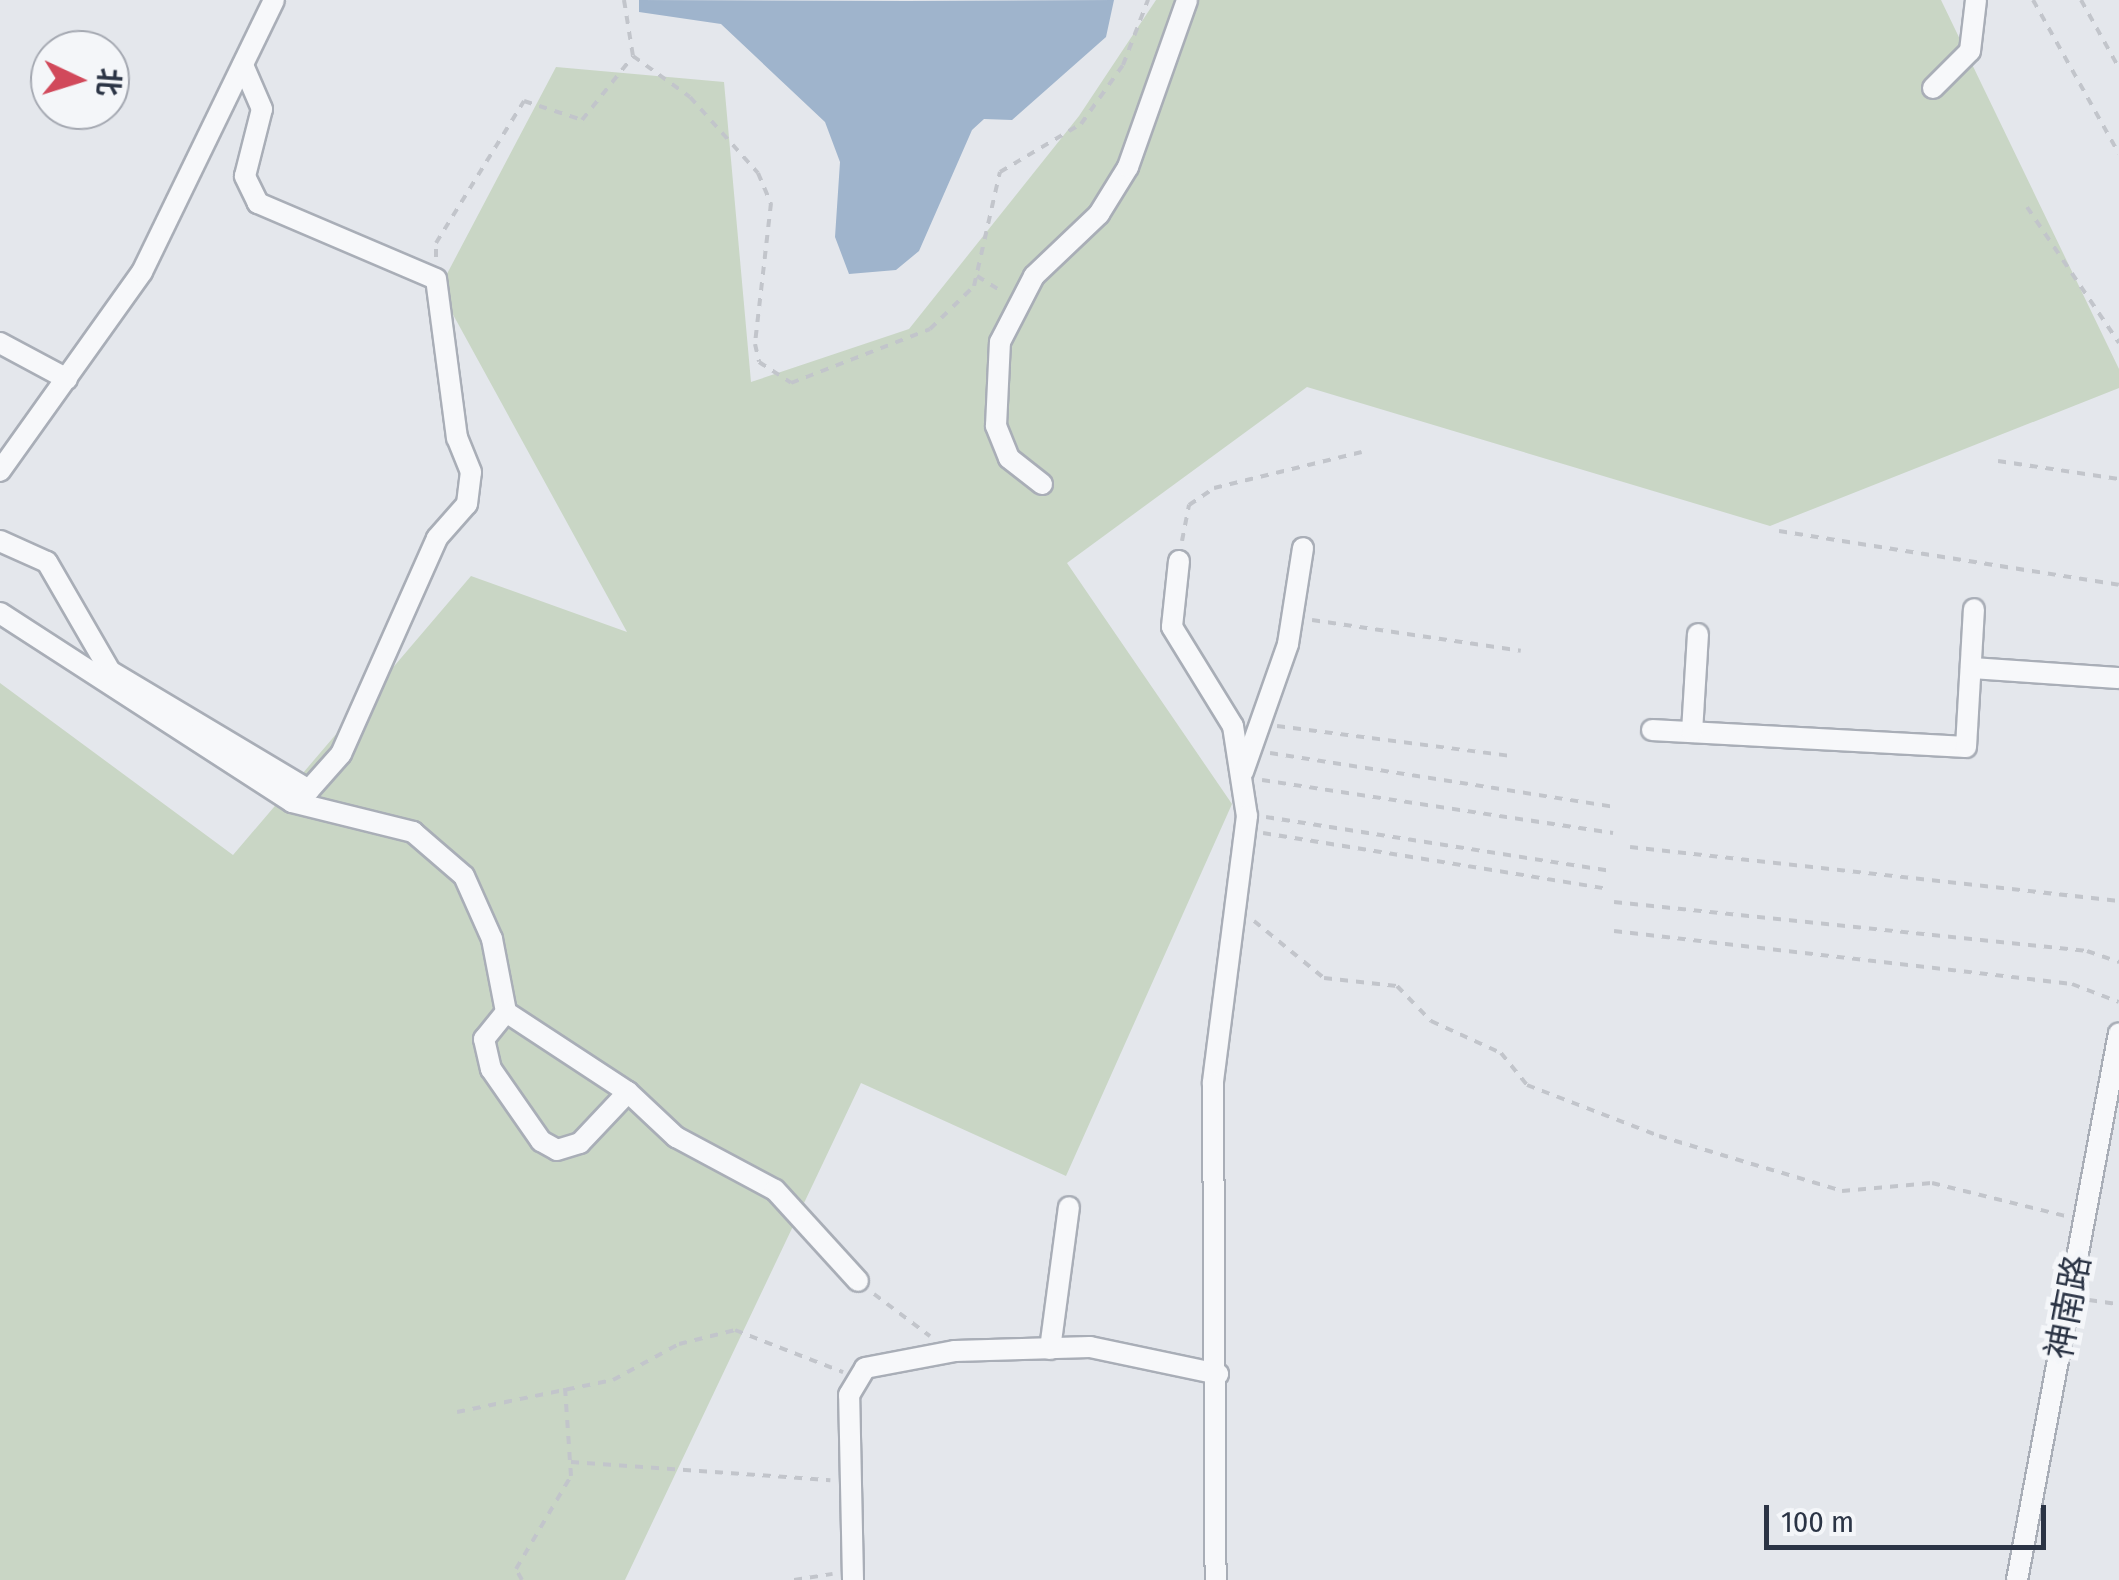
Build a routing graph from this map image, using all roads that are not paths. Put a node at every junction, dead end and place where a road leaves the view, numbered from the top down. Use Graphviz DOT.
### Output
graph roads {
  1 [pos="274,0"];
  2 [pos="1187,0"];
  3 [pos="1976,0"];
  4 [pos="243,65"];
  5 [pos="1933,88"];
  6 [pos="0,343"];
  7 [pos="66,380"];
  8 [pos="0,470"];
  9 [pos="1042,484"];
  10 [pos="0,540"];
  11 [pos="1304,548"];
  12 [pos="1179,560"];
  13 [pos="1974,609"];
  14 [pos="0,613"];
  15 [pos="1698,634"];
  16 [pos="1971,668"];
  17 [pos="2119,678"];
  18 [pos="1652,730"];
  19 [pos="1692,732"];
  20 [pos="1243,781"];
  21 [pos="506,1012"];
  22 [pos="2119,1033"];
  23 [pos="628,1092"];
  24 [pos="1070,1207"];
  25 [pos="858,1282"];
  26 [pos="1050,1349"];
  27 [pos="1218,1374"];
  28 [pos="853,1576"];
  29 [pos="1216,1580"];
  30 [pos="2017,1580"];
  1 -- 4 [label="street"];
  2 -- 9 [label="street"];
  3 -- 5 [label="street"];
  4 -- 7 [label="street"];
  4 -- 10 [label="street"];
  6 -- 7 [label="street"];
  7 -- 8 [label="street"];
  11 -- 20 [label="street"];
  12 -- 20 [label="street"];
  13 -- 16 [label="street"];
  14 -- 21 [label="street"];
  15 -- 19 [label="street"];
  16 -- 17 [label="street"];
  16 -- 19 [label="street"];
  18 -- 19 [label="street"];
  20 -- 27 [label="street"];
  21 -- 23 [label="street"];
  21 -- 23 [label="street"];
  22 -- 30 [label="street, 神南路"];
  23 -- 25 [label="street"];
  24 -- 26 [label="street"];
  26 -- 27 [label="street"];
  26 -- 28 [label="street"];
  27 -- 29 [label="street"];
}
